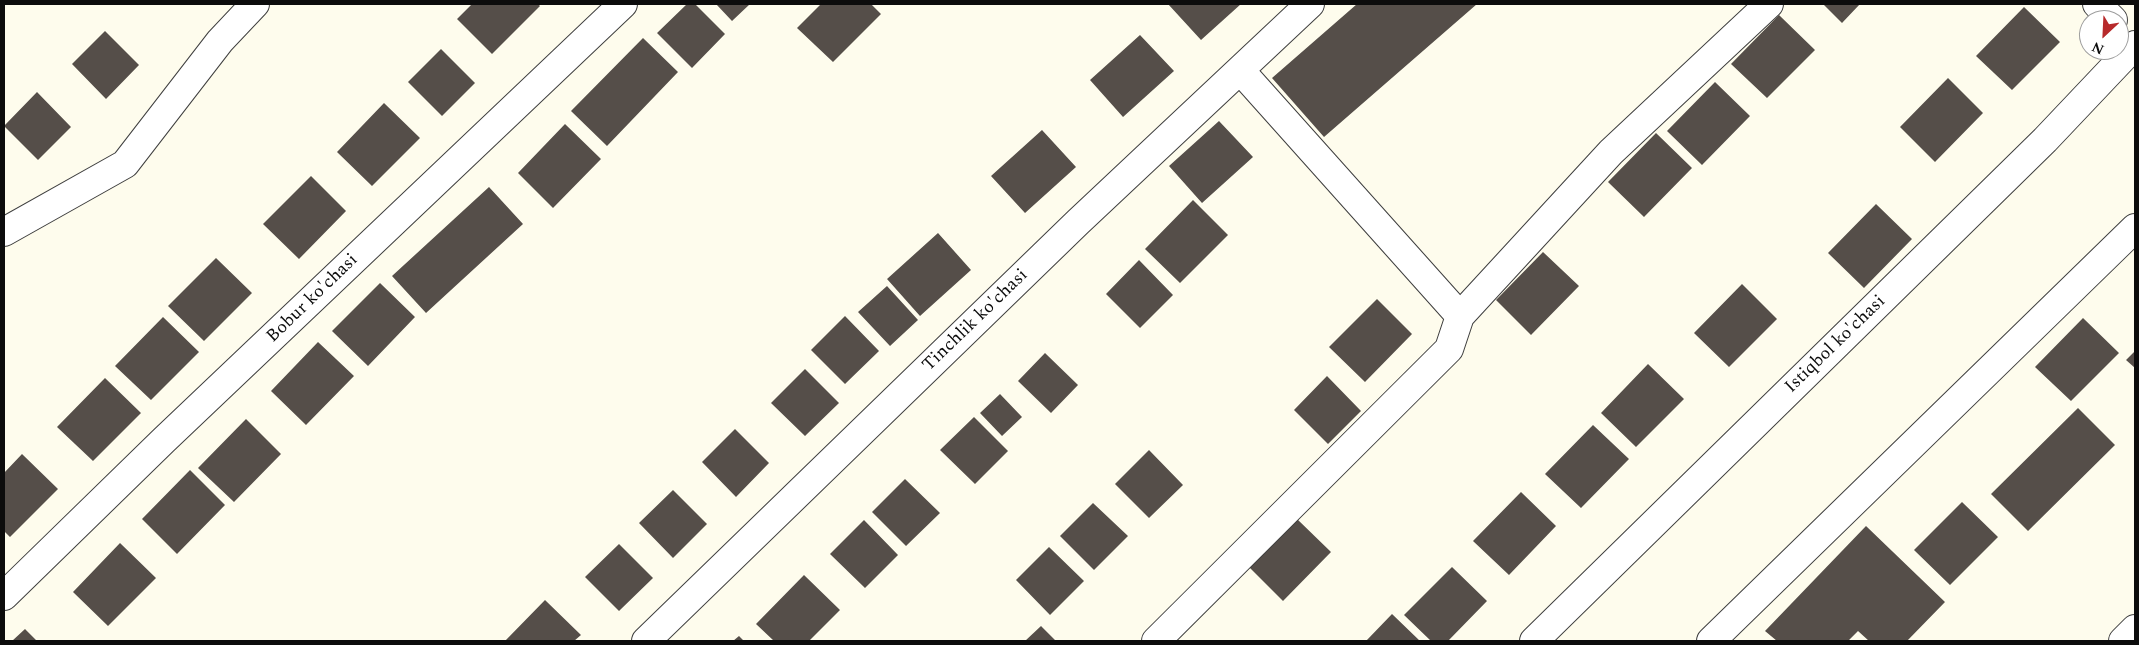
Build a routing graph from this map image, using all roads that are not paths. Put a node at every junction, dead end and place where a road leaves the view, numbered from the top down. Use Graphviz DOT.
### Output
graph roads {
  1 [pos="255,4"];
  2 [pos="623,4"];
  3 [pos="1310,4"];
  4 [pos="1769,4"];
  5 [pos="2135,43"];
  6 [pos="1240,70"];
  7 [pos="2135,228"];
  8 [pos="4,232"];
  9 [pos="1460,316"];
  10 [pos="4,596"];
  11 [pos="2135,630"];
  12 [pos="646,641"];
  13 [pos="1156,641"];
  14 [pos="1534,641"];
  15 [pos="1711,641"];
  16 [pos="2123,641"];
  1 -- 8 [label="street"];
  2 -- 10 [label="street, Bobur ko'chasi"];
  3 -- 6 [label="street, Tinchlik ko'chasi"];
  4 -- 9 [label="street"];
  5 -- 14 [label="street, Istiqbol ko'chasi"];
  6 -- 9 [label="street"];
  6 -- 12 [label="street, Tinchlik ko'chasi"];
  7 -- 15 [label="street"];
  9 -- 13 [label="street"];
  11 -- 16 [label="street"];
}
